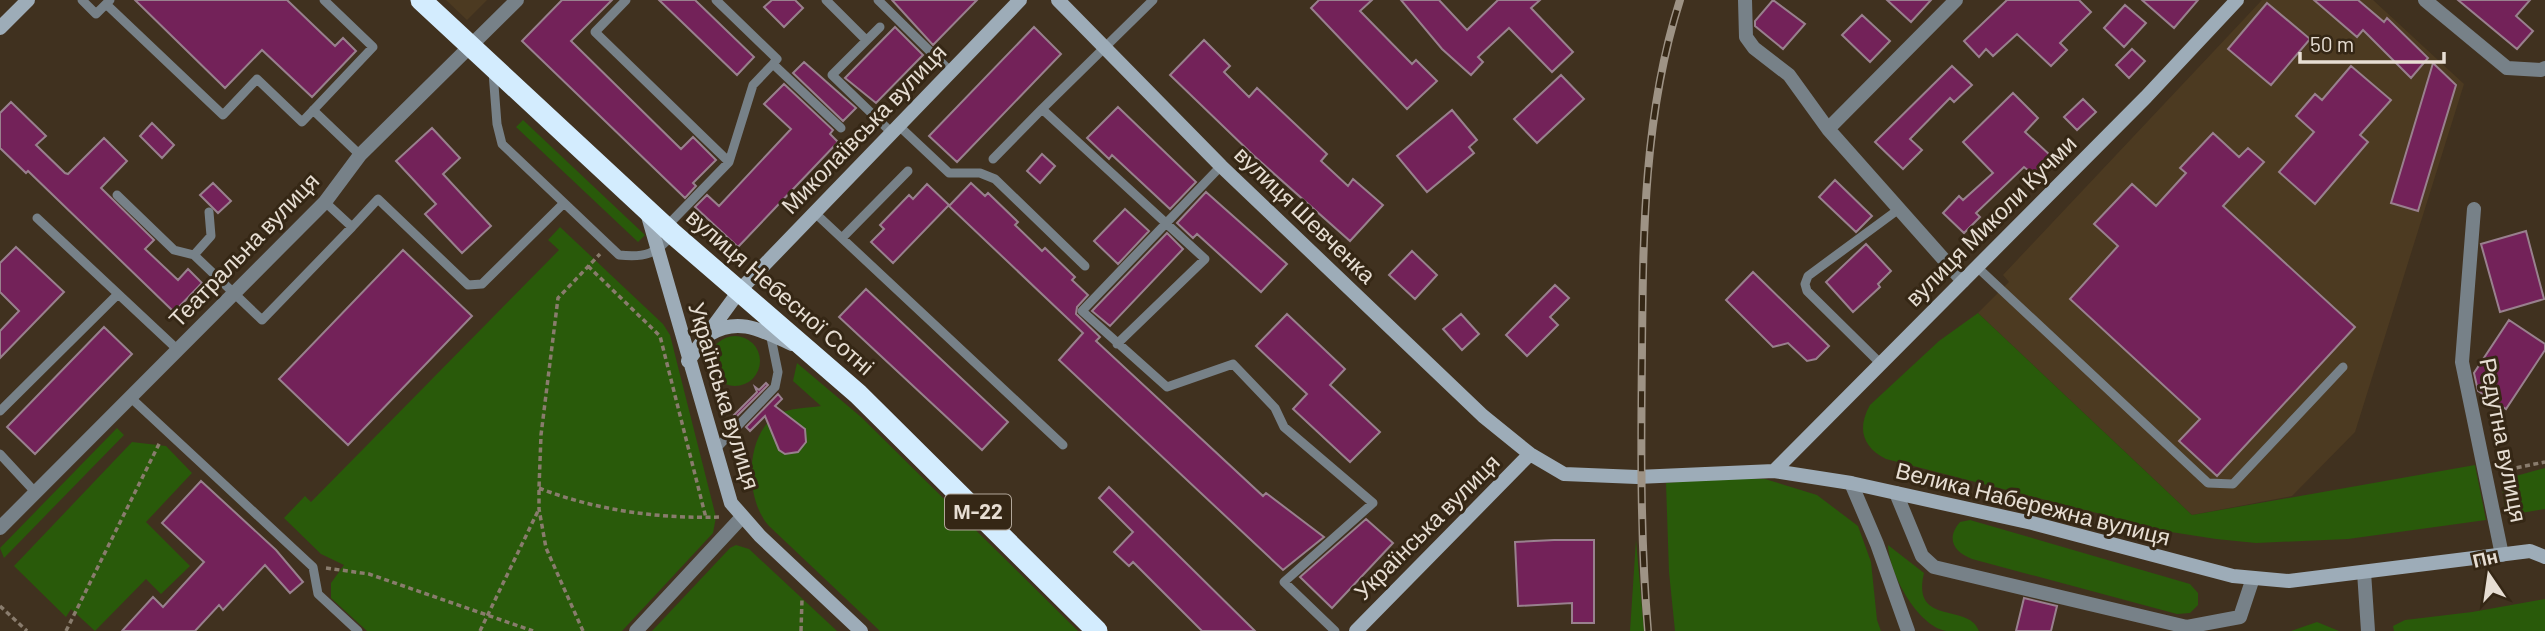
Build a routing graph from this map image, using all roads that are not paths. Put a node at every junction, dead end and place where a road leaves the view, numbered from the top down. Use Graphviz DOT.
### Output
graph roads {
  1 [pos="28,0"];
  2 [pos="82,0"];
  3 [pos="324,0"];
  4 [pos="421,0"];
  5 [pos="517,0"];
  6 [pos="626,0"];
  7 [pos="716,0"];
  8 [pos="826,0"];
  9 [pos="878,0"];
  10 [pos="1020,0"];
  11 [pos="1058,0"];
  12 [pos="1153,0"];
  13 [pos="1745,0"];
  14 [pos="1956,0"];
  15 [pos="2237,0"];
  16 [pos="2425,0"];
  17 [pos="108,2"];
  18 [pos="880,27"];
  19 [pos="0,28"];
  20 [pos="866,40"];
  21 [pos="471,46"];
  22 [pos="1106,49"];
  23 [pos="773,64"];
  24 [pos="493,66"];
  25 [pos="2543,69"];
  26 [pos="951,72"];
  27 [pos="1042,109"];
  28 [pos="313,110"];
  29 [pos="841,128"];
  30 [pos="895,129"];
  31 [pos="1828,129"];
  32 [pos="360,155"];
  33 [pos="993,159"];
  34 [pos="729,162"];
  35 [pos="1221,166"];
  36 [pos="908,171"];
  37 [pos="117,195"];
  38 [pos="325,202"];
  39 [pos="564,203"];
  40 [pos="645,209"];
  41 [pos="1899,209"];
  42 [pos="2473,209"];
  43 [pos="209,212"];
  44 [pos="815,213"];
  45 [pos="37,218"];
  46 [pos="1166,223"];
  47 [pos="352,227"];
  48 [pos="669,230"];
  49 [pos="842,238"];
  50 [pos="657,252"];
  51 [pos="194,254"];
  52 [pos="1085,265"];
  53 [pos="1977,267"];
  54 [pos="1963,281"];
  55 [pos="740,290"];
  56 [pos="235,293"];
  57 [pos="118,294"];
  58 [pos="762,308"];
  59 [pos="770,335"];
  60 [pos="706,336"];
  61 [pos="1117,344"];
  62 [pos="178,350"];
  63 [pos="811,352"];
  64 [pos="688,361"];
  65 [pos="1881,363"];
  66 [pos="2343,367"];
  67 [pos="131,397"];
  68 [pos="0,411"];
  69 [pos="1063,445"];
  70 [pos="714,451"];
  71 [pos="0,454"];
  72 [pos="1530,454"];
  73 [pos="1774,471"];
  74 [pos="1851,483"];
  75 [pos="36,493"];
  76 [pos="1896,493"];
  77 [pos="743,517"];
  78 [pos="0,528"];
  79 [pos="2545,541"];
  80 [pos="2530,551"];
  81 [pos="2502,555"];
  82 [pos="2545,556"];
  83 [pos="2364,572"];
  84 [pos="2253,578"];
  85 [pos="358,631"];
  86 [pos="636,631"];
  87 [pos="861,631"];
  88 [pos="1097,631"];
  89 [pos="1335,631"];
  90 [pos="1356,631"];
  91 [pos="1908,631"];
  92 [pos="2368,631"];
  1 -- 19 [label="street"];
  2 -- 17 [label="lane"];
  3 -- 28 [label="lane"];
  4 -- 21 [label="highway, вулиця Небесної Сотні / М-22"];
  5 -- 21 [label="street, Театральна вулиця"];
  6 -- 34 [label="lane"];
  7 -- 23 [label="lane"];
  8 -- 20 [label="lane"];
  9 -- 26 [label="lane"];
  10 -- 26 [label="street, Миколаївська вулиця"];
  11 -- 22 [label="street, вулиця Шевченка"];
  12 -- 22 [label="lane"];
  13 -- 31 [label="street"];
  14 -- 31 [label="street"];
  15 -- 53 [label="street, вулиця Миколи Кучми"];
  16 -- 25 [label="street"];
  17 -- 28 [label="lane"];
  18 -- 20 [label="lane"];
  20 -- 30 [label="lane"];
  21 -- 24 [label="highway, вулиця Небесної Сотні / М-22"];
  21 -- 32 [label="street, Театральна вулиця"];
  22 -- 27 [label="lane"];
  22 -- 35 [label="street, вулиця Шевченка"];
  23 -- 29 [label="lane"];
  23 -- 34 [label="lane"];
  24 -- 39 [label="lane"];
  24 -- 40 [label="highway, вулиця Небесної Сотні / М-22"];
  26 -- 30 [label="street, Миколаївська вулиця"];
  27 -- 33 [label="lane"];
  27 -- 46 [label="lane"];
  28 -- 32 [label="lane"];
  30 -- 44 [label="street, Миколаївська вулиця"];
  30 -- 52 [label="lane"];
  31 -- 41 [label="street"];
  32 -- 38 [label="street, Театральна вулиця"];
  34 -- 48 [label="lane"];
  35 -- 46 [label="lane"];
  35 -- 72 [label="street, вулиця Шевченка"];
  36 -- 49 [label="lane"];
  37 -- 51 [label="lane"];
  38 -- 47 [label="lane"];
  38 -- 56 [label="street, Театральна вулиця"];
  39 -- 47 [label="lane"];
  39 -- 50 [label="lane"];
  40 -- 48 [label="highway, вулиця Небесної Сотні / М-22"];
  40 -- 50 [label="street, Українська вулиця"];
  41 -- 54 [label="street"];
  41 -- 65 [label="lane"];
  42 -- 81 [label="street, Редутна вулиця"];
  43 -- 51 [label="lane"];
  44 -- 49 [label="lane"];
  44 -- 55 [label="street, Миколаївська вулиця"];
  45 -- 57 [label="lane"];
  46 -- 61 [label="lane"];
  46 -- 61 [label="lane"];
  47 -- 56 [label="lane"];
  48 -- 50 [label="lane"];
  48 -- 55 [label="highway, вулиця Небесної Сотні / М-22"];
  49 -- 69 [label="lane"];
  50 -- 64 [label="street, Українська вулиця"];
  51 -- 56 [label="lane"];
  53 -- 54 [label="street, вулиця Миколи Кучми"];
  53 -- 66 [label="lane"];
  54 -- 65 [label="street, вулиця Миколи Кучми"];
  55 -- 58 [label="highway, вулиця Небесної Сотні / М-22"];
  55 -- 60 [label="street, Миколаївська вулиця"];
  56 -- 62 [label="street, Театральна вулиця"];
  57 -- 62 [label="lane"];
  57 -- 68 [label="lane"];
  58 -- 59 [label="lane"];
  58 -- 63 [label="highway, вулиця Небесної Сотні / М-22"];
  59 -- 60 [label="street"];
  59 -- 63 [label="street"];
  59 -- 70 [label="lane"];
  60 -- 64 [label="street, Миколаївська вулиця"];
  61 -- 89 [label="lane"];
  62 -- 67 [label="street, Театральна вулиця"];
  63 -- 88 [label="highway, вулиця Небесної Сотні / М-22"];
  64 -- 70 [label="street, Українська вулиця"];
  65 -- 73 [label="street, вулиця Миколи Кучми"];
  67 -- 75 [label="street, Театральна вулиця"];
  67 -- 85 [label="lane"];
  70 -- 77 [label="street, Українська вулиця"];
  71 -- 75 [label="lane"];
  72 -- 73 [label="street, Велика Набережна вулиця"];
  72 -- 90 [label="street, Українська вулиця"];
  73 -- 74 [label="street, Велика Набережна вулиця"];
  74 -- 76 [label="street, Велика Набережна вулиця"];
  74 -- 91 [label="street"];
  75 -- 78 [label="street, Театральна вулиця"];
  76 -- 84 [label="street, Велика Набережна вулиця"];
  76 -- 84 [label="street"];
  77 -- 86 [label="street"];
  77 -- 87 [label="street, Українська вулиця"];
  79 -- 80 [label="street, Велика Набережна вулиця"];
  80 -- 81 [label="street, Велика Набережна вулиця"];
  80 -- 82 [label="street, Велика Набережна вулиця"];
  81 -- 83 [label="street, Велика Набережна вулиця"];
  83 -- 84 [label="street, Велика Набережна вулиця"];
  83 -- 92 [label="street"];
}
